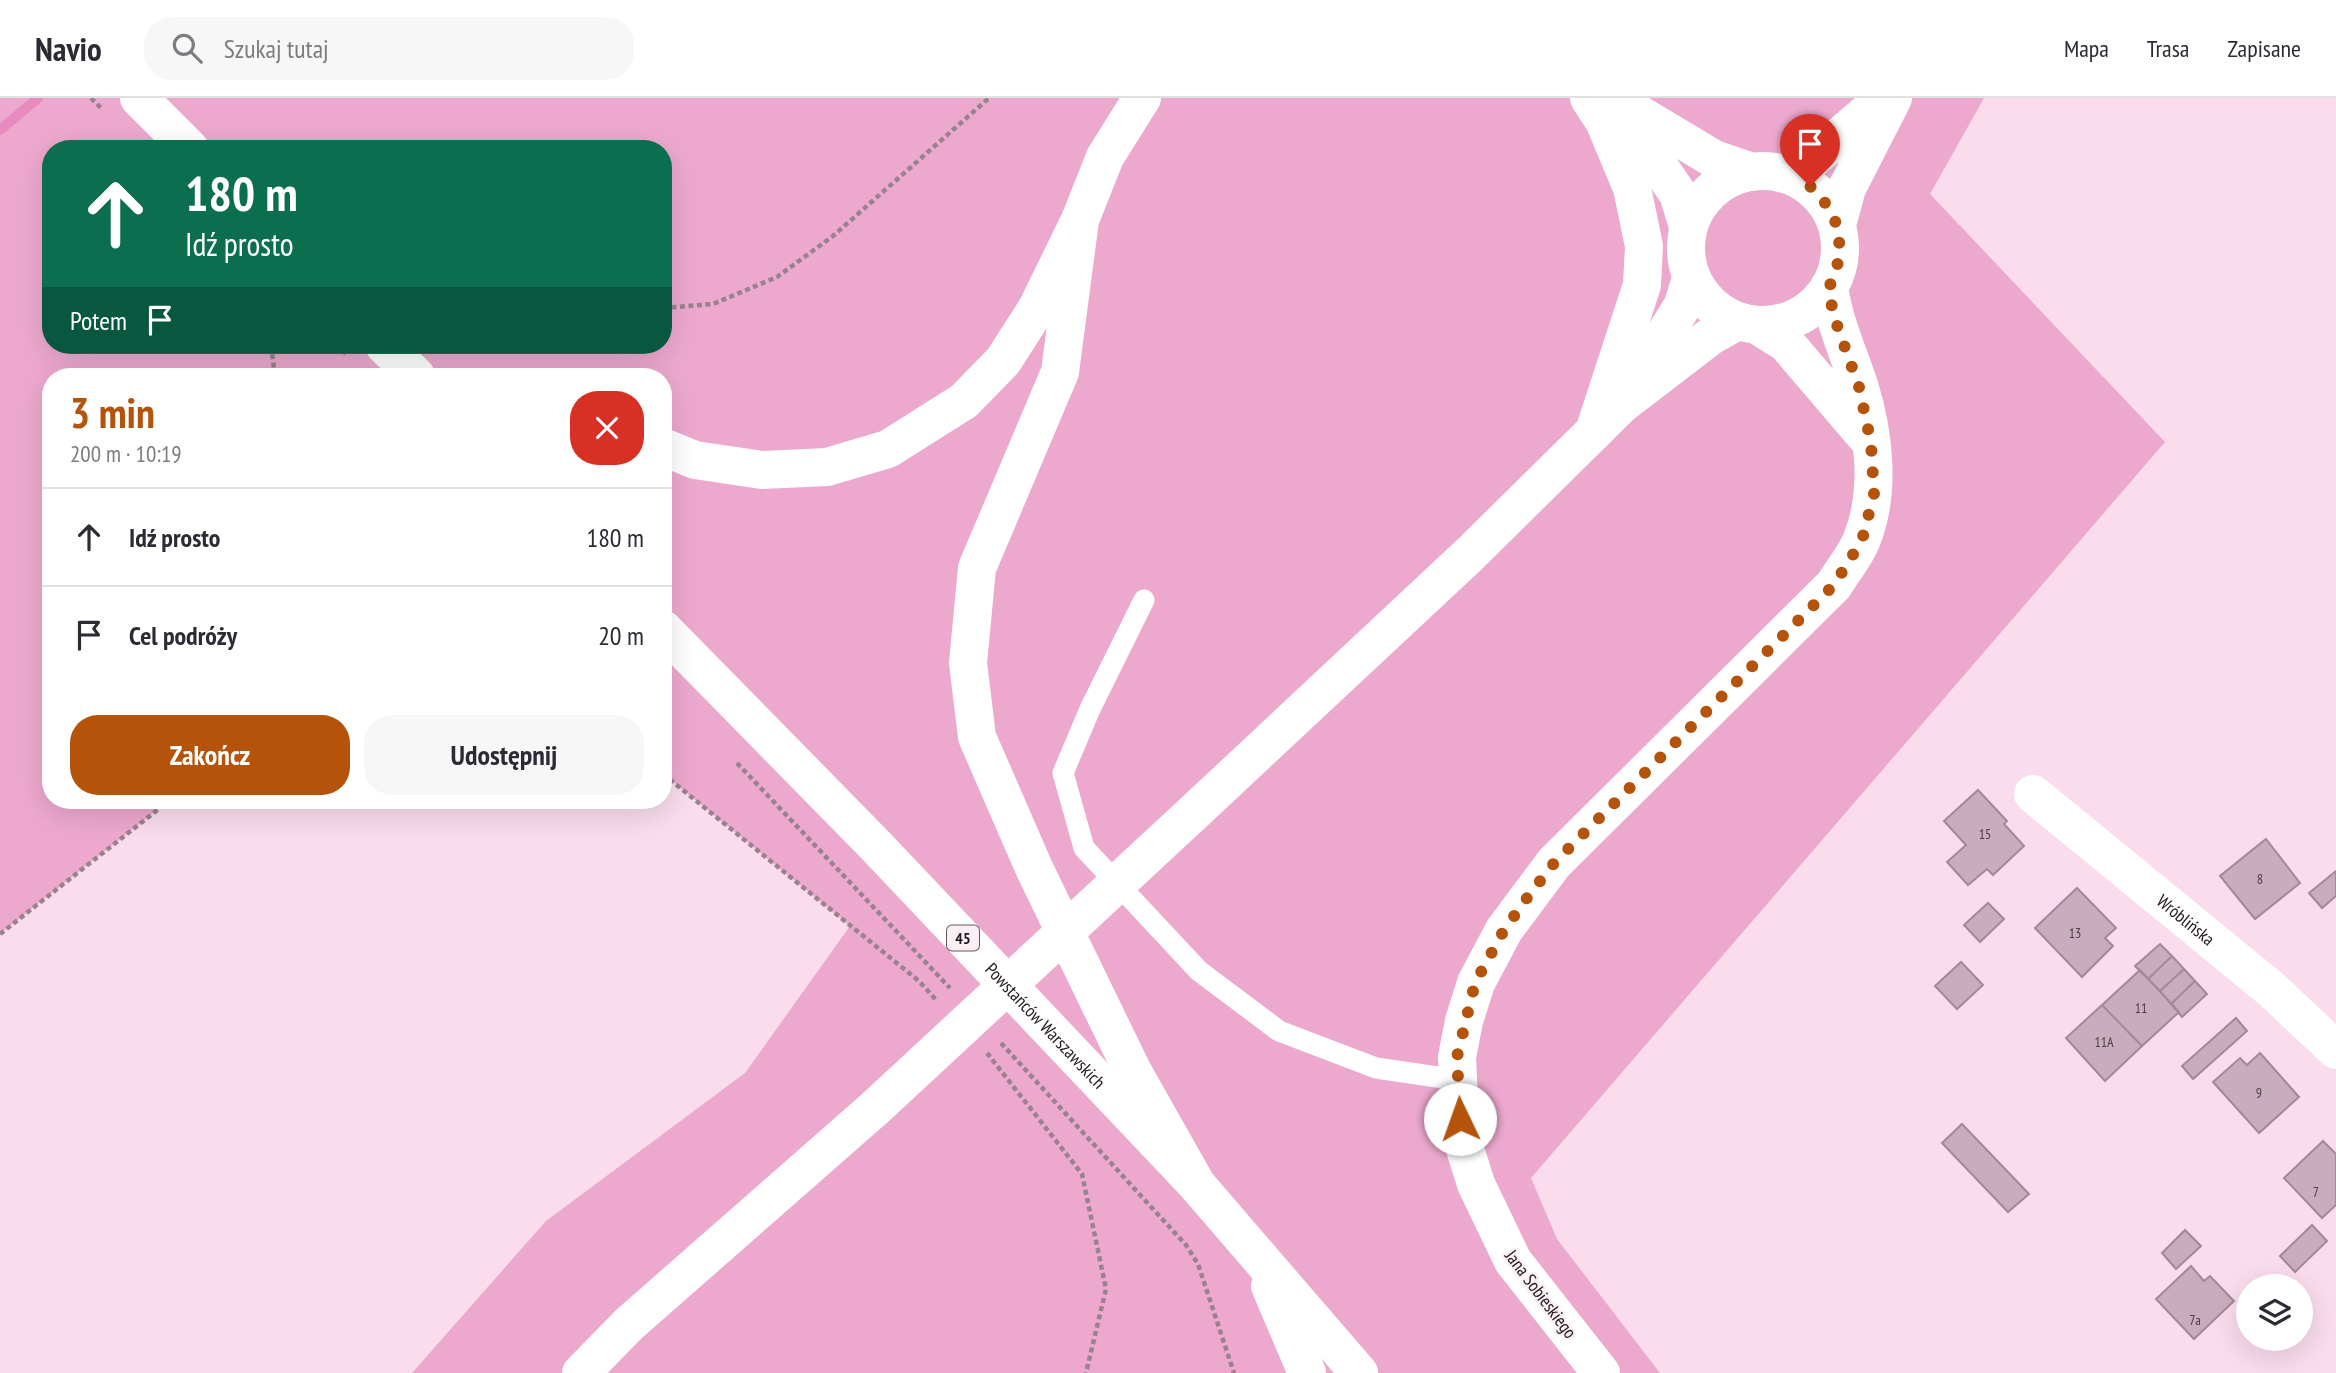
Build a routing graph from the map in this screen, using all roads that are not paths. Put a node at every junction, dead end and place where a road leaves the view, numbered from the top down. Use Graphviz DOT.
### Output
graph roads {
  1 [pos="139,98"];
  2 [pos="1142,98"];
  3 [pos="1589,98"];
  4 [pos="1612,98"];
  5 [pos="1885,98"];
  6 [pos="1893,98"];
  7 [pos="181,140"];
  8 [pos="1770,173"];
  9 [pos="1080,220"];
  10 [pos="1837,225"];
  11 [pos="1688,226"];
  12 [pos="1691,278"];
  13 [pos="1829,287"];
  14 [pos="1748,323"];
  15 [pos="394,354"];
  16 [pos="408,368"];
  17 [pos="1621,405"];
  18 [pos="1594,432"];
  19 [pos="1871,443"];
  20 [pos="672,451"];
  21 [pos="1143,600"];
  22 [pos="672,638"];
  23 [pos="2033,794"];
  24 [pos="2336,1050"];
  25 [pos="1458,1080"];
  26 [pos="1197,1185"];
  27 [pos="1257,1255"];
  28 [pos="581,1373"];
  29 [pos="1307,1373"];
  30 [pos="1359,1373"];
  31 [pos="1601,1373"];
  1 -- 7 [label="main road"];
  2 -- 9 [label="main road"];
  3 -- 18 [label="main road"];
  4 -- 8 [label="main road"];
  4 -- 11 [label="main road"];
  5 -- 8 [label="main road"];
  6 -- 10 [label="main road"];
  8 -- 10 [label="main road"];
  8 -- 11 [label="main road"];
  9 -- 20 [label="main road"];
  9 -- 26 [label="main road"];
  10 -- 13 [label="main road"];
  11 -- 12 [label="main road"];
  12 -- 14 [label="main road"];
  12 -- 17 [label="main road"];
  13 -- 14 [label="main road"];
  13 -- 19 [label="main road, Jana Sobieskiego"];
  14 -- 17 [label="main road"];
  14 -- 19 [label="main road"];
  15 -- 16 [label="main road"];
  17 -- 18 [label="main road"];
  18 -- 28 [label="main road"];
  19 -- 25 [label="main road, Jana Sobieskiego"];
  21 -- 25 [label="lane"];
  22 -- 26 [label="main road, Powstańców Warszawskich / 45"];
  23 -- 24 [label="main road, Wróblińska"];
  25 -- 31 [label="main road, Jana Sobieskiego"];
  26 -- 27 [label="main road, Powstańców Warszawskich / 45"];
  27 -- 29 [label="main road"];
  27 -- 30 [label="main road, Powstańców Warszawskich / 45"];
}
